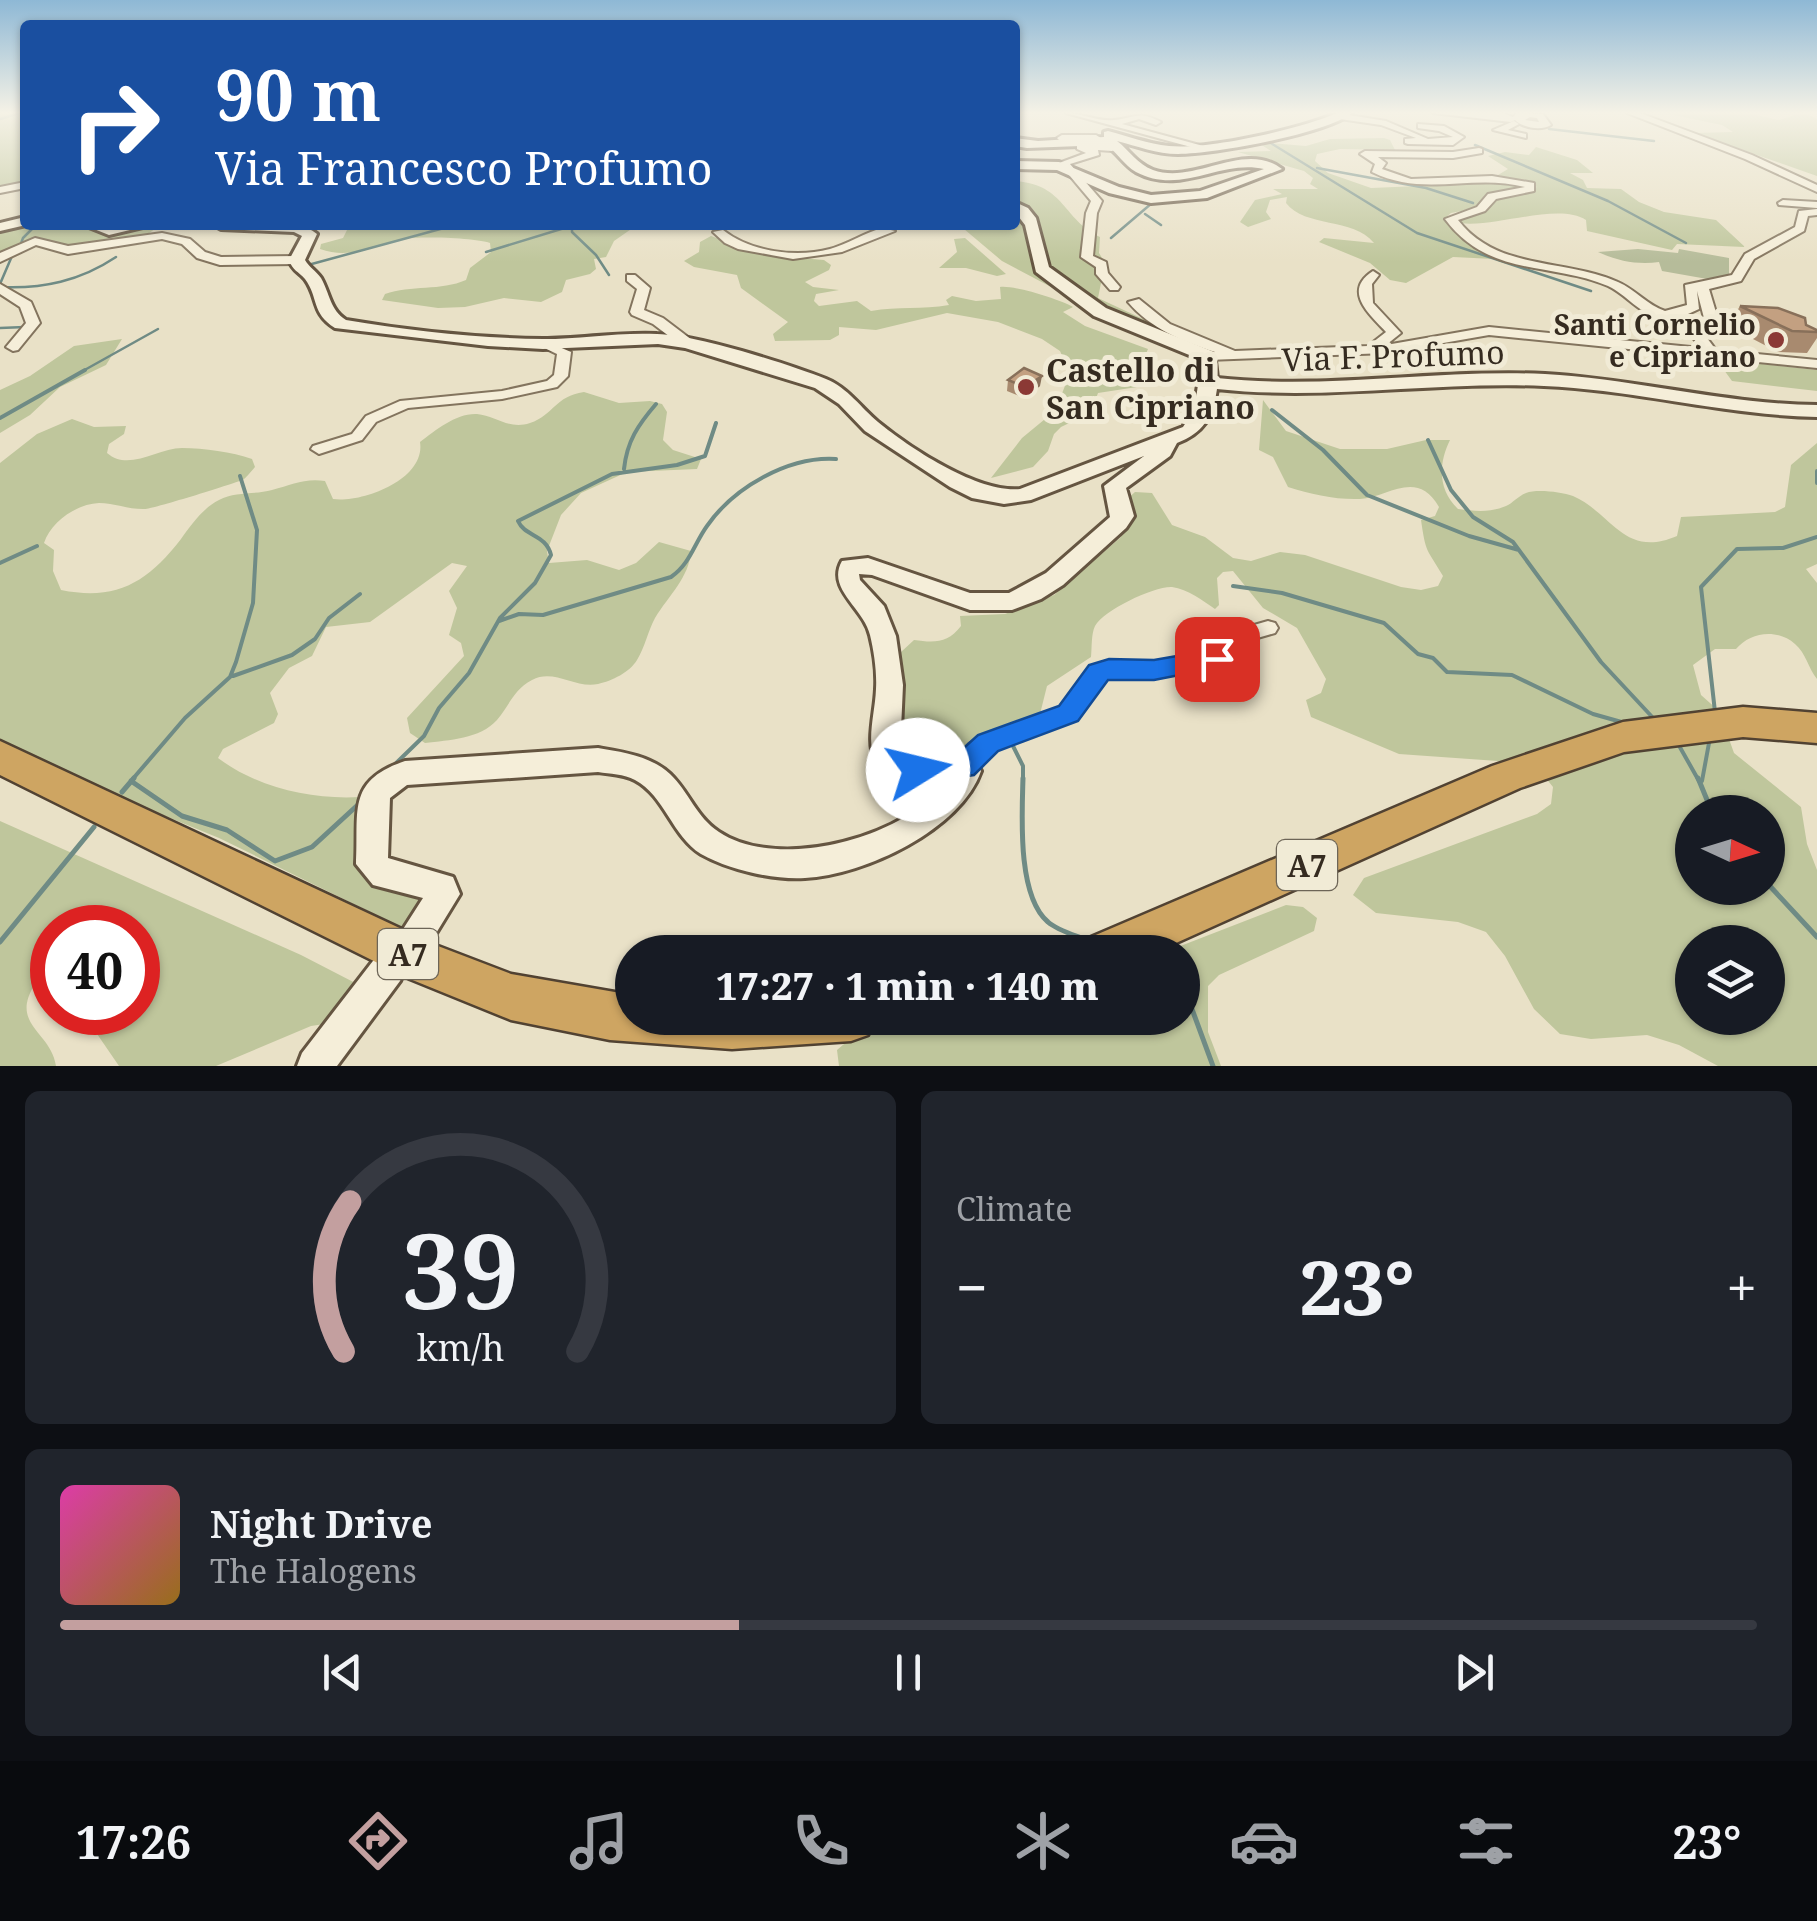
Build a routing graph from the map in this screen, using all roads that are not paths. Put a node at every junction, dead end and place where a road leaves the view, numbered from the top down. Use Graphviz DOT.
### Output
graph roads {
  1 [pos="1068,163"];
  2 [pos="1130,163"];
  3 [pos="1244,163"];
  4 [pos="1254,163"];
  5 [pos="1382,163"];
  6 [pos="1759,163"];
  7 [pos="1020,165"];
  8 [pos="1076,173"];
  9 [pos="1817,190"];
  10 [pos="1783,203"];
  11 [pos="1817,208"];
  12 [pos="1020,210"];
  13 [pos="305,230"];
  14 [pos="889,231"];
  15 [pos="719,232"];
  16 [pos="0,258"];
  17 [pos="298,260"];
  18 [pos="1373,275"];
  19 [pos="631,278"];
  20 [pos="1114,287"];
  21 [pos="0,288"];
  22 [pos="1702,288"];
  23 [pos="1134,302"];
  24 [pos="687,343"];
  25 [pos="543,344"];
  26 [pos="1761,345"];
  27 [pos="13,347"];
  28 [pos="1355,350"];
  29 [pos="1237,355"];
  30 [pos="1208,356"];
  31 [pos="1714,356"];
  32 [pos="1782,361"];
  33 [pos="1817,364"];
  34 [pos="1209,383"];
  35 [pos="1817,411"];
  36 [pos="1168,440"];
  37 [pos="319,449"];
  38 [pos="1268,628"];
  39 [pos="1817,728"];
  40 [pos="0,757"];
  41 [pos="964,766"];
  42 [pos="1147,935"];
  43 [pos="414,937"];
  44 [pos="388,968"];
  45 [pos="615,1016"];
  46 [pos="314,1066"];
  1 -- 8 [label="street"];
  2 -- 3 [label="street"];
  4 -- 8 [label="street"];
  5 -- 22 [label="street"];
  6 -- 9 [label="street"];
  7 -- 8 [label="street"];
  8 -- 20 [label="street"];
  10 -- 11 [label="street"];
  11 -- 22 [label="street"];
  12 -- 30 [label="street"];
  13 -- 17 [label="street"];
  14 -- 15 [label="street"];
  16 -- 17 [label="street"];
  17 -- 25 [label="street"];
  18 -- 28 [label="street"];
  19 -- 24 [label="street"];
  21 -- 27 [label="street"];
  22 -- 31 [label="street"];
  23 -- 29 [label="street"];
  24 -- 25 [label="street"];
  24 -- 36 [label="street"];
  25 -- 37 [label="street"];
  26 -- 32 [label="street"];
  28 -- 29 [label="street"];
  28 -- 31 [label="street"];
  29 -- 30 [label="street"];
  30 -- 34 [label="street"];
  31 -- 32 [label="street"];
  32 -- 33 [label="street"];
  34 -- 35 [label="street, Via F. Profumo"];
  34 -- 36 [label="street"];
  36 -- 41 [label="street"];
  38 -- 41 [label="street"];
  39 -- 42 [label="highway, A7"];
  40 -- 45 [label="highway, A7"];
  41 -- 43 [label="street"];
  44 -- 46 [label="street"];
}
